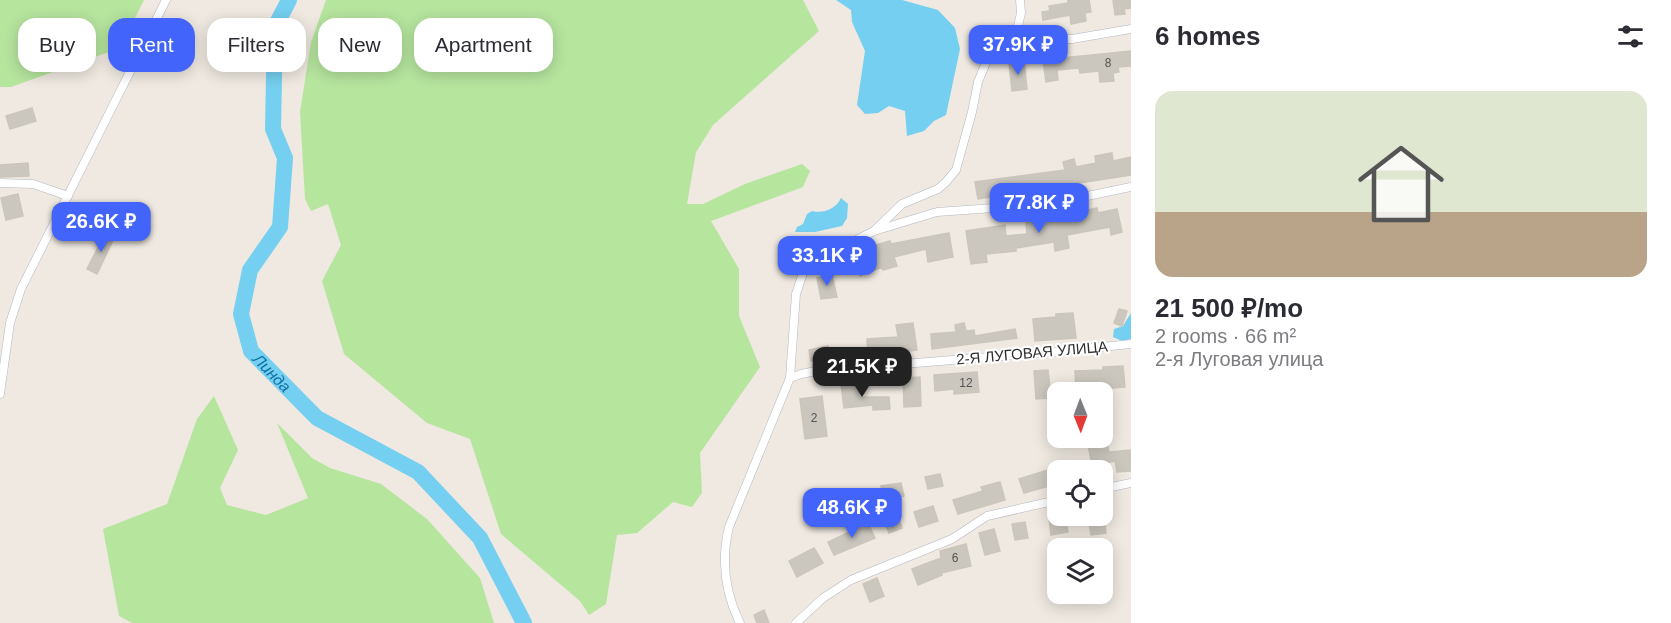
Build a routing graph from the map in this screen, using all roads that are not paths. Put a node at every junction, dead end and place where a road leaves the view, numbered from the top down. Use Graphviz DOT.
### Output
graph roads {
  1 [pos="166,0"];
  2 [pos="1020,0"];
  3 [pos="1131,29"];
  4 [pos="1015,39"];
  5 [pos="0,183"];
  6 [pos="1131,187"];
  7 [pos="68,196"];
  8 [pos="874,231"];
  9 [pos="1131,344"];
  10 [pos="790,378"];
  11 [pos="0,394"];
  12 [pos="1131,483"];
  13 [pos="1113,487"];
  14 [pos="1047,502"];
  15 [pos="740,623"];
  16 [pos="796,623"];
  1 -- 7 [label="street"];
  2 -- 4 [label="street"];
  3 -- 4 [label="street"];
  4 -- 8 [label="street"];
  5 -- 7 [label="street"];
  6 -- 8 [label="street"];
  7 -- 11 [label="street"];
  8 -- 10 [label="street"];
  9 -- 10 [label="street, 2-Я ЛУГОВАЯ УЛИЦА"];
  10 -- 15 [label="street"];
  12 -- 13 [label="street"];
  14 -- 16 [label="street"];
}
